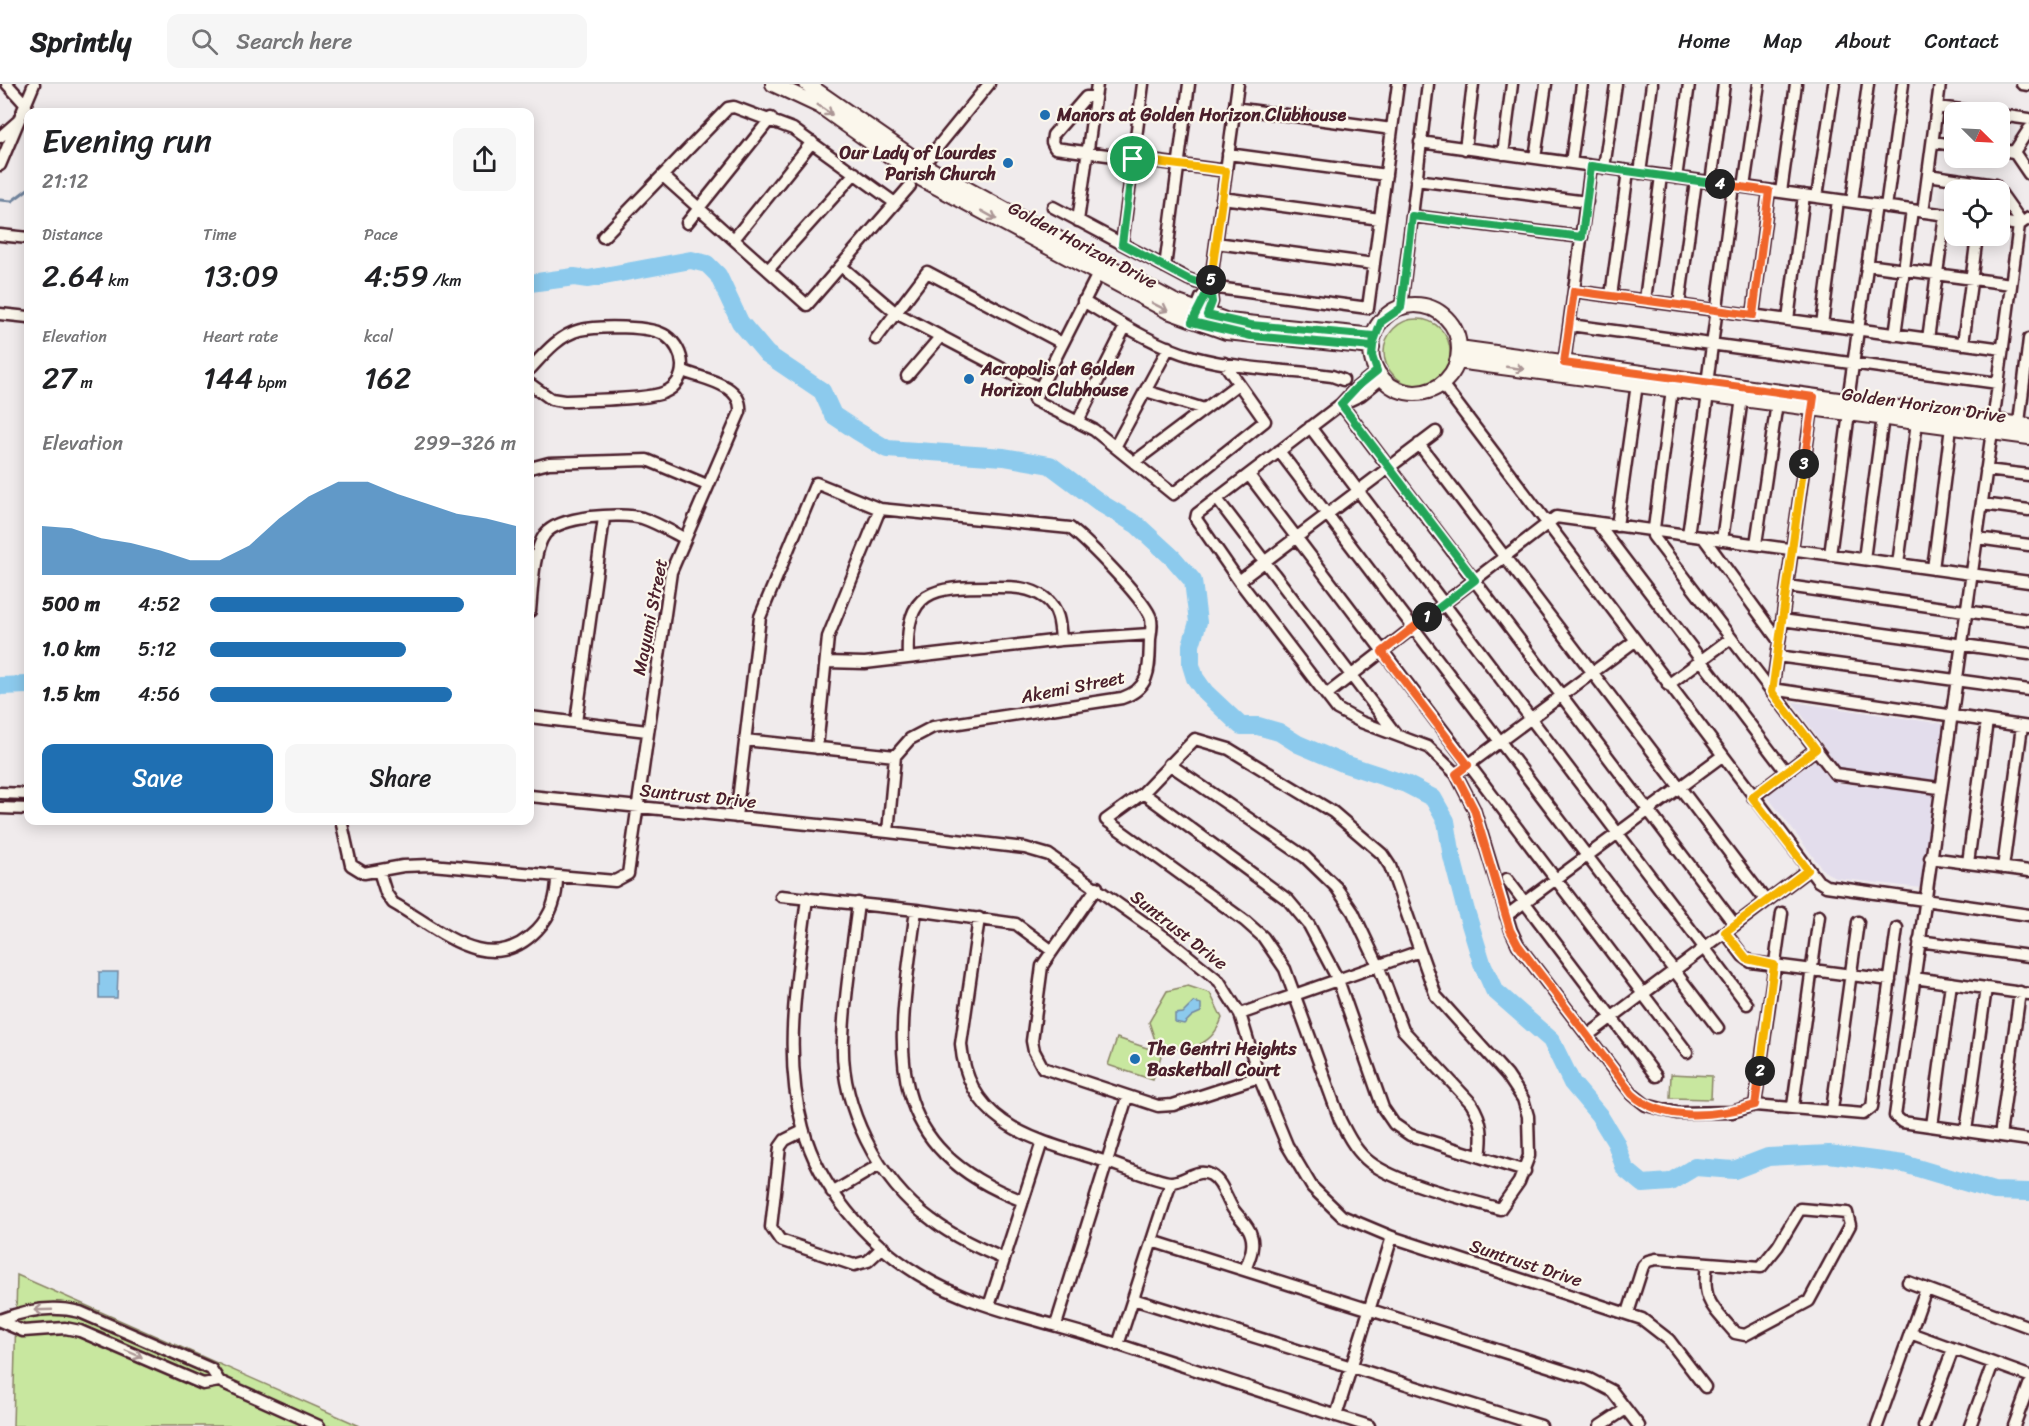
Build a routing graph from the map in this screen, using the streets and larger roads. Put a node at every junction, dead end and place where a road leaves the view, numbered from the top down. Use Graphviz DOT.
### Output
graph roads {
  1 [pos="7,84"];
  2 [pos="34,84"];
  3 [pos="773,84"];
  4 [pos="807,84"];
  5 [pos="989,84"];
  6 [pos="1097,84"];
  7 [pos="1143,84"];
  8 [pos="1189,84"];
  9 [pos="1238,84"];
  10 [pos="1398,84"];
  11 [pos="1428,84"];
  12 [pos="1473,84"];
  13 [pos="1512,84"];
  14 [pos="1546,84"];
  15 [pos="1582,84"];
  16 [pos="1616,84"];
  17 [pos="1652,84"];
  18 [pos="1689,84"];
  19 [pos="1724,84"];
  20 [pos="1759,84"];
  21 [pos="1796,84"];
  22 [pos="1834,84"];
  23 [pos="1868,84"];
  24 [pos="1903,84"];
  25 [pos="1940,84"];
  26 [pos="2022,84"];
  27 [pos="2029,85"];
  28 [pos="1095,96"];
  29 [pos="26,105"];
  30 [pos="1937,107"];
  31 [pos="25,108"];
  32 [pos="1234,108"];
  33 [pos="1944,108"];
  34 [pos="24,109"];
  35 [pos="2010,116"];
  36 [pos="771,118"];
  37 [pos="2029,119"];
  38 [pos="19,120"];
  39 [pos="1392,129"];
  40 [pos="2029,129"];
  41 [pos="0,136"];
  42 [pos="812,142"];
  43 [pos="1420,142"];
  44 [pos="1933,142"];
  45 [pos="1944,144"];
  46 [pos="1465,149"];
  47 [pos="2010,151"];
  48 [pos="1088,152"];
  49 [pos="2014,152"];
  50 [pos="1228,154"];
  51 [pos="1503,154"];
  52 [pos="1535,158"];
  53 [pos="1133,159"];
  54 [pos="1571,163"];
  55 [pos="0,165"];
  56 [pos="923,165"];
  57 [pos="1178,165"];
  58 [pos="1591,166"];
  59 [pos="1604,168"];
  60 [pos="1226,171"];
  61 [pos="1634,172"];
  62 [pos="855,173"];
  63 [pos="2029,174"];
  64 [pos="1386,175"];
  65 [pos="663,176"];
  66 [pos="1661,176"];
  67 [pos="1928,176"];
  68 [pos="1676,178"];
  69 [pos="1416,180"];
  70 [pos="1696,181"];
  71 [pos="1711,183"];
  72 [pos="910,186"];
  73 [pos="1738,186"];
  74 [pos="1769,191"];
  75 [pos="1781,192"];
  76 [pos="1804,195"];
  77 [pos="1817,197"];
  78 [pos="1222,198"];
  79 [pos="1838,200"];
  80 [pos="1587,202"];
  81 [pos="1852,202"];
  82 [pos="895,203"];
  83 [pos="1881,206"];
  84 [pos="1053,207"];
  85 [pos="701,208"];
  86 [pos="1917,211"];
  87 [pos="1944,215"];
  88 [pos="1412,216"];
  89 [pos="1380,219"];
  90 [pos="1078,221"];
  91 [pos="2023,222"];
  92 [pos="687,223"];
  93 [pos="0,235"];
  94 [pos="603,237"];
  95 [pos="1582,237"];
  96 [pos="24,238"];
  97 [pos="734,239"];
  98 [pos="1216,243"];
  99 [pos="1944,243"];
  100 [pos="1122,244"];
  101 [pos="1976,246"];
  102 [pos="1374,264"];
  103 [pos="1867,265"];
  104 [pos="841,266"];
  105 [pos="1165,267"];
  106 [pos="1100,269"];
  107 [pos="768,270"];
  108 [pos="1904,270"];
  109 [pos="1937,274"];
  110 [pos="1972,278"];
  111 [pos="2011,284"];
  112 [pos="1210,287"];
  113 [pos="1574,291"];
  114 [pos="1611,296"];
  115 [pos="1645,300"];
  116 [pos="1083,301"];
  117 [pos="1679,305"];
  118 [pos="1401,308"];
  119 [pos="1716,310"];
  120 [pos="896,313"];
  121 [pos="0,314"];
  122 [pos="1753,315"];
  123 [pos="24,316"];
  124 [pos="1200,318"];
  125 [pos="1788,320"];
  126 [pos="1570,325"];
  127 [pos="1822,325"];
  128 [pos="1125,327"];
  129 [pos="1858,330"];
  130 [pos="1895,335"];
  131 [pos="941,336"];
  132 [pos="876,339"];
  133 [pos="1928,339"];
  134 [pos="1373,342"];
  135 [pos="1062,344"];
  136 [pos="1712,344"];
  137 [pos="1963,344"];
  138 [pos="2029,346"];
  139 [pos="1169,347"];
  140 [pos="2002,350"];
  141 [pos="1458,354"];
  142 [pos="1224,363"];
  143 [pos="1564,363"];
  144 [pos="534,365"];
  145 [pos="1853,365"];
  146 [pos="683,371"];
  147 [pos="1380,374"];
  148 [pos="907,376"];
  149 [pos="1708,376"];
  150 [pos="1343,380"];
  151 [pos="1998,383"];
  152 [pos="1238,384"];
  153 [pos="1442,384"];
  154 [pos="1637,384"];
  155 [pos="534,387"];
  156 [pos="1039,388"];
  157 [pos="1672,389"];
  158 [pos="1146,391"];
  159 [pos="1849,393"];
  160 [pos="1708,394"];
  161 [pos="2026,397"];
  162 [pos="1742,398"];
  163 [pos="1777,403"];
  164 [pos="1813,403"];
  165 [pos="1341,404"];
  166 [pos="1204,409"];
  167 [pos="1849,413"];
  168 [pos="1883,417"];
  169 [pos="1078,421"];
  170 [pos="1917,422"];
  171 [pos="1993,423"];
  172 [pos="1310,427"];
  173 [pos="1951,427"];
  174 [pos="2024,431"];
  175 [pos="1436,432"];
  176 [pos="1419,444"];
  177 [pos="1115,447"];
  178 [pos="1279,451"];
  179 [pos="1134,462"];
  180 [pos="534,467"];
  181 [pos="1389,467"];
  182 [pos="1986,470"];
  183 [pos="1249,475"];
  184 [pos="2029,475"];
  185 [pos="707,484"];
  186 [pos="1357,491"];
  187 [pos="1217,499"];
  188 [pos="1982,504"];
  189 [pos="880,508"];
  190 [pos="2029,510"];
  191 [pos="1327,514"];
  192 [pos="604,518"];
  193 [pos="1597,523"];
  194 [pos="1547,524"];
  195 [pos="1617,526"];
  196 [pos="1654,530"];
  197 [pos="1688,535"];
  198 [pos="1703,537"];
  199 [pos="684,538"];
  200 [pos="1296,538"];
  201 [pos="1977,538"];
  202 [pos="1722,540"];
  203 [pos="1756,544"];
  204 [pos="2029,545"];
  205 [pos="1792,550"];
  206 [pos="1830,555"];
  207 [pos="1505,557"];
  208 [pos="1864,559"];
  209 [pos="1265,561"];
  210 [pos="1898,564"];
  211 [pos="1933,569"];
  212 [pos="1972,574"];
  213 [pos="1475,580"];
  214 [pos="534,581"];
  215 [pos="1239,581"];
  216 [pos="2029,582"];
  217 [pos="1787,586"];
  218 [pos="1444,604"];
  219 [pos="1967,611"];
  220 [pos="1782,620"];
  221 [pos="2029,620"];
  222 [pos="1413,628"];
  223 [pos="1150,634"];
  224 [pos="1731,638"];
  225 [pos="1061,640"];
  226 [pos="1635,641"];
  227 [pos="1779,641"];
  228 [pos="1962,644"];
  229 [pos="1382,652"];
  230 [pos="2029,654"];
  231 [pos="1777,656"];
  232 [pos="908,658"];
  233 [pos="1701,660"];
  234 [pos="826,662"];
  235 [pos="1593,672"];
  236 [pos="1352,676"];
  237 [pos="1956,680"];
  238 [pos="1668,685"];
  239 [pos="1772,690"];
  240 [pos="2029,690"];
  241 [pos="1326,695"];
  242 [pos="1562,695"];
  243 [pos="1951,716"];
  244 [pos="534,717"];
  245 [pos="1530,718"];
  246 [pos="1987,721"];
  247 [pos="576,722"];
  248 [pos="2025,726"];
  249 [pos="646,732"];
  250 [pos="1395,733"];
  251 [pos="745,740"];
  252 [pos="1499,742"];
  253 [pos="817,747"];
  254 [pos="1816,749"];
  255 [pos="895,756"];
  256 [pos="1722,756"];
  257 [pos="1169,764"];
  258 [pos="1468,765"];
  259 [pos="1786,772"];
  260 [pos="1456,774"];
  261 [pos="1680,787"];
  262 [pos="1939,788"];
  263 [pos="0,793"];
  264 [pos="1143,793"];
  265 [pos="24,794"];
  266 [pos="534,796"];
  267 [pos="1752,797"];
  268 [pos="636,806"];
  269 [pos="0,808"];
  270 [pos="24,809"];
  271 [pos="1648,810"];
  272 [pos="736,817"];
  273 [pos="341,825"];
  274 [pos="888,832"];
  275 [pos="1618,833"];
  276 [pos="1586,857"];
  277 [pos="1930,858"];
  278 [pos="1968,863"];
  279 [pos="2003,868"];
  280 [pos="1808,870"];
  281 [pos="379,871"];
  282 [pos="2029,871"];
  283 [pos="557,876"];
  284 [pos="1507,879"];
  285 [pos="1555,880"];
  286 [pos="1097,887"];
  287 [pos="782,896"];
  288 [pos="807,898"];
  289 [pos="1924,900"];
  290 [pos="1766,901"];
  291 [pos="858,903"];
  292 [pos="1524,903"];
  293 [pos="916,910"];
  294 [pos="1782,913"];
  295 [pos="2029,915"];
  296 [pos="1506,916"];
  297 [pos="1819,916"];
  298 [pos="979,918"];
  299 [pos="1858,922"];
  300 [pos="1735,925"];
  301 [pos="1897,928"];
  302 [pos="1725,932"];
  303 [pos="1918,941"];
  304 [pos="1705,948"];
  305 [pos="1051,950"];
  306 [pos="1420,951"];
  307 [pos="2029,956"];
  308 [pos="1378,965"];
  309 [pos="1774,965"];
  310 [pos="1812,970"];
  311 [pos="1673,971"];
  312 [pos="1851,975"];
  313 [pos="1914,978"];
  314 [pos="1338,980"];
  315 [pos="1890,980"];
  316 [pos="1951,983"];
  317 [pos="1986,988"];
  318 [pos="2024,993"];
  319 [pos="1295,995"];
  320 [pos="1642,995"];
  321 [pos="1747,1004"];
  322 [pos="1239,1014"];
  323 [pos="1611,1018"];
  324 [pos="1718,1028"];
  325 [pos="1587,1036"];
  326 [pos="1687,1052"];
  327 [pos="1656,1076"];
  328 [pos="1259,1077"];
  329 [pos="1127,1097"];
  330 [pos="1755,1105"];
  331 [pos="1793,1106"];
  332 [pos="1832,1110"];
  333 [pos="1932,1126"];
  334 [pos="803,1131"];
  335 [pos="1966,1131"];
  336 [pos="2000,1136"];
  337 [pos="2029,1140"];
  338 [pos="1042,1142"];
  339 [pos="1480,1157"];
  340 [pos="1107,1162"];
  341 [pos="879,1164"];
  342 [pos="1525,1171"];
  343 [pos="1171,1182"];
  344 [pos="832,1193"];
  345 [pos="1023,1201"];
  346 [pos="1392,1237"];
  347 [pos="1152,1241"];
  348 [pos="883,1247"];
  349 [pos="1004,1259"];
  350 [pos="1707,1265"];
  351 [pos="1245,1270"];
  352 [pos="1908,1282"];
  353 [pos="1926,1289"];
  354 [pos="1133,1299"];
  355 [pos="989,1306"];
  356 [pos="1369,1311"];
  357 [pos="1628,1313"];
  358 [pos="0,1320"];
  359 [pos="1056,1325"];
  360 [pos="2029,1327"];
  361 [pos="1910,1333"];
  362 [pos="1118,1345"];
  363 [pos="1953,1349"];
  364 [pos="1993,1363"];
  365 [pos="1351,1367"];
  366 [pos="2029,1377"];
  367 [pos="219,1381"];
  368 [pos="2029,1385"];
  369 [pos="1705,1387"];
  370 [pos="1626,1409"];
  371 [pos="1336,1416"];
  372 [pos="319,1426"];
  373 [pos="1369,1426"];
  374 [pos="1541,1426"];
  375 [pos="1600,1426"];
  376 [pos="1639,1426"];
  377 [pos="1876,1426"];
  378 [pos="1924,1426"];
  379 [pos="1970,1426"];
  380 [pos="2014,1426"];
  1 -- 29 [label="street"];
  2 -- 29 [label="street"];
  3 -- 106 [label="street, Golden Horizon Drive, one-way"];
  4 -- 56 [label="street, Golden Horizon Drive"];
  5 -- 56 [label="street"];
  6 -- 28 [label="street"];
  7 -- 53 [label="street"];
  8 -- 57 [label="street"];
  9 -- 32 [label="street"];
  10 -- 39 [label="street"];
  11 -- 43 [label="street"];
  12 -- 46 [label="street"];
  13 -- 51 [label="street"];
  14 -- 52 [label="street"];
  15 -- 54 [label="street"];
  16 -- 59 [label="street"];
  17 -- 61 [label="street"];
  18 -- 68 [label="street"];
  19 -- 71 [label="street"];
  20 -- 73 [label="street"];
  21 -- 75 [label="street"];
  22 -- 77 [label="street"];
  23 -- 81 [label="street"];
  24 -- 83 [label="street"];
  25 -- 30 [label="street"];
  26 -- 27 [label="street"];
  28 -- 48 [label="street"];
  28 -- 48 [label="street"];
  29 -- 31 [label="street"];
  30 -- 33 [label="street"];
  30 -- 44 [label="street"];
  32 -- 39 [label="street"];
  32 -- 50 [label="street"];
  34 -- 38 [label="street"];
  35 -- 37 [label="street"];
  36 -- 42 [label="street"];
  36 -- 65 [label="street"];
  36 -- 85 [label="street"];
  38 -- 41 [label="street"];
  38 -- 55 [label="street"];
  39 -- 64 [label="street"];
  40 -- 49 [label="street"];
  42 -- 62 [label="street"];
  42 -- 97 [label="street"];
  43 -- 46 [label="street"];
  43 -- 69 [label="street"];
  44 -- 45 [label="street"];
  44 -- 67 [label="street"];
  46 -- 51 [label="street"];
  47 -- 49 [label="street"];
  48 -- 53 [label="street"];
  48 -- 90 [label="street"];
  49 -- 63 [label="street"];
  50 -- 60 [label="street"];
  50 -- 64 [label="street"];
  51 -- 52 [label="street"];
  52 -- 54 [label="street"];
  53 -- 57 [label="street"];
  53 -- 100 [label="street"];
  54 -- 58 [label="street"];
  56 -- 106 [label="street, Golden Horizon Drive"];
  57 -- 60 [label="street"];
  57 -- 105 [label="street"];
  58 -- 59 [label="street"];
  58 -- 80 [label="street"];
  59 -- 61 [label="street"];
  60 -- 78 [label="street"];
  61 -- 66 [label="street"];
  61 -- 114 [label="street"];
  62 -- 82 [label="street"];
  62 -- 107 [label="street"];
  64 -- 89 [label="street"];
  65 -- 85 [label="street"];
  65 -- 94 [label="street"];
  66 -- 68 [label="street"];
  66 -- 115 [label="street"];
  67 -- 86 [label="street"];
  67 -- 91 [label="street"];
  68 -- 70 [label="street"];
  69 -- 80 [label="street"];
  69 -- 88 [label="street"];
  70 -- 71 [label="street"];
  70 -- 117 [label="street"];
  71 -- 73 [label="street"];
  72 -- 82 [label="street"];
  73 -- 74 [label="street"];
  73 -- 119 [label="street"];
  74 -- 75 [label="street"];
  74 -- 122 [label="street"];
  75 -- 76 [label="street"];
  76 -- 77 [label="street"];
  76 -- 125 [label="street"];
  77 -- 79 [label="street"];
  78 -- 89 [label="street"];
  78 -- 98 [label="street"];
  79 -- 81 [label="street"];
  79 -- 127 [label="street"];
  80 -- 95 [label="street"];
  81 -- 83 [label="street"];
  82 -- 104 [label="street"];
  83 -- 86 [label="street"];
  83 -- 103 [label="street"];
  84 -- 90 [label="street"];
  85 -- 92 [label="street"];
  85 -- 97 [label="street"];
  86 -- 87 [label="street"];
  86 -- 108 [label="street"];
  88 -- 95 [label="street"];
  88 -- 118 [label="street"];
  89 -- 102 [label="street"];
  90 -- 100 [label="street"];
  91 -- 111 [label="street"];
  93 -- 96 [label="street"];
  95 -- 113 [label="street"];
  97 -- 107 [label="street"];
  98 -- 102 [label="street"];
  98 -- 112 [label="street"];
  99 -- 109 [label="street"];
  100 -- 105 [label="street"];
  101 -- 110 [label="street"];
  102 -- 112 [label="street"];
  103 -- 108 [label="street"];
  103 -- 129 [label="street"];
  104 -- 107 [label="street"];
  104 -- 120 [label="street"];
  105 -- 112 [label="street"];
  106 -- 116 [label="street"];
  106 -- 124 [label="street, Golden Horizon Drive"];
  108 -- 109 [label="street"];
  108 -- 130 [label="street"];
  109 -- 110 [label="street"];
  109 -- 133 [label="street"];
  110 -- 111 [label="street"];
  110 -- 137 [label="street"];
  111 -- 140 [label="street"];
  112 -- 124 [label="street"];
  113 -- 114 [label="street"];
  113 -- 126 [label="street"];
  114 -- 115 [label="street"];
  115 -- 117 [label="street"];
  116 -- 128 [label="street"];
  116 -- 135 [label="street"];
  117 -- 119 [label="street"];
  118 -- 134 [label="street"];
  118 -- 141 [label="street"];
  119 -- 122 [label="street"];
  119 -- 136 [label="street"];
  120 -- 131 [label="street"];
  120 -- 132 [label="street"];
  120 -- 135 [label="street"];
  121 -- 123 [label="street"];
  122 -- 125 [label="street"];
  124 -- 134 [label="street, Golden Horizon Drive"];
  125 -- 127 [label="street"];
  126 -- 136 [label="street"];
  126 -- 143 [label="street"];
  127 -- 129 [label="street"];
  128 -- 139 [label="street"];
  128 -- 169 [label="street"];
  129 -- 130 [label="street"];
  129 -- 145 [label="street"];
  130 -- 133 [label="street"];
  131 -- 148 [label="street"];
  131 -- 156 [label="street"];
  133 -- 137 [label="street"];
  134 -- 147 [label="street"];
  135 -- 156 [label="street"];
  136 -- 145 [label="street"];
  136 -- 149 [label="street"];
  137 -- 140 [label="street"];
  138 -- 161 [label="street"];
  139 -- 142 [label="street"];
  139 -- 158 [label="street"];
  140 -- 151 [label="street"];
  141 -- 143 [label="street, Golden Horizon Drive"];
  141 -- 153 [label="street"];
  141 -- 154 [label="street, Golden Horizon Drive, one-way"];
  142 -- 150 [label="street"];
  142 -- 152 [label="street"];
  143 -- 164 [label="street, Golden Horizon Drive"];
  144 -- 146 [label="street"];
  145 -- 151 [label="street"];
  145 -- 159 [label="street"];
  146 -- 155 [label="street"];
  146 -- 185 [label="street, Mayumi Street"];
  147 -- 153 [label="street"];
  147 -- 165 [label="street"];
  151 -- 171 [label="street"];
  152 -- 166 [label="street"];
  152 -- 179 [label="street"];
  153 -- 194 [label="street"];
  154 -- 157 [label="street, Golden Horizon Drive"];
  154 -- 195 [label="street"];
  156 -- 169 [label="street"];
  157 -- 160 [label="street, Golden Horizon Drive"];
  157 -- 196 [label="street"];
  158 -- 166 [label="street"];
  158 -- 177 [label="street"];
  160 -- 162 [label="street, Golden Horizon Drive"];
  160 -- 197 [label="street"];
  161 -- 174 [label="street"];
  162 -- 163 [label="street, Golden Horizon Drive"];
  162 -- 202 [label="street"];
  163 -- 164 [label="street, Golden Horizon Drive"];
  163 -- 203 [label="street"];
  164 -- 167 [label="street, Golden Horizon Drive"];
  164 -- 171 [label="street, Golden Horizon Drive"];
  164 -- 205 [label="street"];
  165 -- 172 [label="street"];
  165 -- 181 [label="street"];
  166 -- 179 [label="street"];
  167 -- 168 [label="street, Golden Horizon Drive"];
  167 -- 206 [label="street"];
  168 -- 170 [label="street, Golden Horizon Drive"];
  168 -- 208 [label="street"];
  169 -- 177 [label="street"];
  170 -- 173 [label="street, Golden Horizon Drive"];
  170 -- 210 [label="street"];
  171 -- 173 [label="street, Golden Horizon Drive"];
  171 -- 174 [label="street, Golden Horizon Drive"];
  171 -- 182 [label="street"];
  172 -- 178 [label="street"];
  172 -- 186 [label="street"];
  173 -- 211 [label="street"];
  175 -- 176 [label="street"];
  176 -- 181 [label="street"];
  176 -- 207 [label="street"];
  177 -- 179 [label="street"];
  178 -- 183 [label="street"];
  178 -- 191 [label="street"];
  180 -- 185 [label="street"];
  181 -- 186 [label="street"];
  181 -- 213 [label="street"];
  182 -- 184 [label="street"];
  182 -- 188 [label="street"];
  183 -- 187 [label="street"];
  183 -- 200 [label="street"];
  185 -- 199 [label="street, Mayumi Street"];
  186 -- 191 [label="street"];
  186 -- 218 [label="street"];
  187 -- 209 [label="street"];
  187 -- 215 [label="street"];
  188 -- 190 [label="street"];
  188 -- 201 [label="street"];
  189 -- 223 [label="street, Akemi Street"];
  189 -- 234 [label="street"];
  189 -- 251 [label="street, Akemi Street"];
  191 -- 200 [label="street"];
  191 -- 222 [label="street"];
  192 -- 199 [label="street"];
  192 -- 214 [label="street"];
  192 -- 247 [label="street"];
  193 -- 194 [label="street"];
  193 -- 195 [label="street"];
  193 -- 233 [label="street"];
  194 -- 207 [label="street"];
  194 -- 226 [label="street"];
  195 -- 196 [label="street"];
  196 -- 197 [label="street"];
  196 -- 224 [label="street"];
  197 -- 198 [label="street"];
  198 -- 202 [label="street"];
  198 -- 227 [label="street"];
  199 -- 249 [label="street, Mayumi Street"];
  200 -- 209 [label="street"];
  200 -- 229 [label="street"];
  201 -- 204 [label="street"];
  201 -- 212 [label="street"];
  202 -- 203 [label="street"];
  203 -- 205 [label="street"];
  205 -- 206 [label="street"];
  205 -- 217 [label="street"];
  206 -- 208 [label="street"];
  207 -- 213 [label="street"];
  207 -- 235 [label="street"];
  208 -- 210 [label="street"];
  209 -- 215 [label="street"];
  209 -- 236 [label="street"];
  210 -- 211 [label="street"];
  211 -- 212 [label="street"];
  212 -- 216 [label="street"];
  212 -- 219 [label="street"];
  213 -- 218 [label="street"];
  213 -- 242 [label="street"];
  215 -- 241 [label="street"];
  217 -- 219 [label="street"];
  217 -- 220 [label="street"];
  218 -- 222 [label="street"];
  218 -- 245 [label="street"];
  219 -- 221 [label="street"];
  219 -- 228 [label="street"];
  220 -- 227 [label="street"];
  220 -- 228 [label="street"];
  222 -- 229 [label="street"];
  222 -- 252 [label="street"];
  223 -- 225 [label="street"];
  223 -- 255 [label="street, Akemi Street"];
  224 -- 233 [label="street"];
  224 -- 239 [label="street"];
  225 -- 232 [label="street"];
  225 -- 232 [label="street"];
  226 -- 235 [label="street"];
  226 -- 238 [label="street"];
  227 -- 231 [label="street"];
  228 -- 230 [label="street"];
  228 -- 237 [label="street"];
  229 -- 236 [label="street"];
  229 -- 258 [label="street"];
  231 -- 237 [label="street"];
  231 -- 239 [label="street"];
  232 -- 234 [label="street"];
  233 -- 238 [label="street"];
  233 -- 259 [label="street"];
  234 -- 253 [label="street"];
  235 -- 242 [label="street"];
  235 -- 261 [label="street"];
  236 -- 241 [label="street"];
  236 -- 250 [label="street"];
  237 -- 240 [label="street"];
  237 -- 243 [label="street"];
  238 -- 256 [label="street"];
  239 -- 243 [label="street"];
  239 -- 254 [label="street"];
  241 -- 250 [label="street"];
  242 -- 245 [label="street"];
  242 -- 271 [label="street"];
  243 -- 246 [label="street"];
  243 -- 262 [label="street"];
  244 -- 247 [label="street"];
  245 -- 252 [label="street"];
  245 -- 275 [label="street"];
  246 -- 248 [label="street"];
  246 -- 278 [label="street"];
  247 -- 249 [label="street"];
  248 -- 279 [label="street"];
  249 -- 268 [label="street, Mayumi Street"];
  250 -- 260 [label="street"];
  251 -- 253 [label="street"];
  251 -- 272 [label="street"];
  252 -- 258 [label="street"];
  252 -- 276 [label="street"];
  253 -- 255 [label="street"];
  254 -- 259 [label="street"];
  254 -- 262 [label="street"];
  255 -- 274 [label="street"];
  256 -- 261 [label="street"];
  256 -- 267 [label="street"];
  257 -- 264 [label="street"];
  257 -- 306 [label="street"];
  257 -- 308 [label="street"];
  258 -- 260 [label="street"];
  258 -- 285 [label="street"];
  259 -- 267 [label="street"];
  260 -- 296 [label="street"];
  261 -- 271 [label="street"];
  261 -- 290 [label="street"];
  262 -- 277 [label="street"];
  263 -- 265 [label="street"];
  264 -- 314 [label="street"];
  264 -- 319 [label="street"];
  266 -- 268 [label="street, Suntrust Drive"];
  267 -- 280 [label="street"];
  268 -- 272 [label="street, Suntrust Drive"];
  268 -- 283 [label="street, Mayumi Street"];
  269 -- 270 [label="street"];
  271 -- 275 [label="street"];
  271 -- 300 [label="street"];
  272 -- 274 [label="street, Suntrust Drive"];
  273 -- 281 [label="street"];
  274 -- 286 [label="street, Suntrust Drive"];
  275 -- 276 [label="street"];
  275 -- 304 [label="street"];
  276 -- 285 [label="street"];
  276 -- 311 [label="street"];
  277 -- 278 [label="street"];
  277 -- 289 [label="street"];
  278 -- 279 [label="street"];
  279 -- 282 [label="street"];
  280 -- 289 [label="street"];
  280 -- 290 [label="street"];
  281 -- 283 [label="street"];
  281 -- 283 [label="street"];
  284 -- 292 [label="street"];
  285 -- 292 [label="street"];
  285 -- 320 [label="street"];
  286 -- 305 [label="street"];
  286 -- 322 [label="street, Suntrust Drive"];
  287 -- 288 [label="street"];
  288 -- 291 [label="street"];
  288 -- 334 [label="street"];
  289 -- 295 [label="street"];
  289 -- 303 [label="street"];
  290 -- 300 [label="street"];
  291 -- 293 [label="street"];
  291 -- 341 [label="street"];
  292 -- 296 [label="street"];
  292 -- 323 [label="street"];
  293 -- 298 [label="street"];
  293 -- 345 [label="street"];
  294 -- 309 [label="street"];
  296 -- 325 [label="street"];
  297 -- 310 [label="street"];
  298 -- 305 [label="street"];
  298 -- 338 [label="street"];
  299 -- 312 [label="street"];
  300 -- 302 [label="street"];
  301 -- 315 [label="street"];
  302 -- 304 [label="street"];
  302 -- 309 [label="street"];
  303 -- 307 [label="street"];
  303 -- 313 [label="street"];
  304 -- 311 [label="street"];
  304 -- 321 [label="street"];
  305 -- 329 [label="street"];
  306 -- 308 [label="street"];
  306 -- 342 [label="street"];
  308 -- 314 [label="street"];
  308 -- 339 [label="street"];
  309 -- 310 [label="street"];
  309 -- 330 [label="street"];
  310 -- 312 [label="street"];
  310 -- 331 [label="street"];
  311 -- 320 [label="street"];
  311 -- 324 [label="street"];
  312 -- 315 [label="street"];
  312 -- 332 [label="street"];
  313 -- 316 [label="street"];
  313 -- 333 [label="street"];
  314 -- 319 [label="street"];
  314 -- 339 [label="street"];
  315 -- 332 [label="street"];
  316 -- 317 [label="street"];
  316 -- 333 [label="street"];
  317 -- 318 [label="street"];
  317 -- 335 [label="street"];
  318 -- 336 [label="street"];
  319 -- 322 [label="street"];
  319 -- 342 [label="street"];
  320 -- 323 [label="street"];
  320 -- 326 [label="street"];
  322 -- 328 [label="street, Suntrust Drive"];
  323 -- 325 [label="street"];
  323 -- 327 [label="street"];
  325 -- 330 [label="street"];
  328 -- 329 [label="street"];
  328 -- 346 [label="street, Suntrust Drive"];
  329 -- 340 [label="street"];
  330 -- 331 [label="street"];
  331 -- 332 [label="street"];
  333 -- 335 [label="street"];
  334 -- 344 [label="street"];
  334 -- 348 [label="street"];
  335 -- 336 [label="street"];
  336 -- 337 [label="street"];
  338 -- 340 [label="street"];
  338 -- 345 [label="street"];
  339 -- 342 [label="street"];
  340 -- 343 [label="street"];
  340 -- 359 [label="street"];
  341 -- 344 [label="street"];
  341 -- 349 [label="street"];
  343 -- 347 [label="street"];
  343 -- 351 [label="street"];
  344 -- 348 [label="street"];
  345 -- 349 [label="street"];
  346 -- 356 [label="street"];
  346 -- 357 [label="street, Suntrust Drive"];
  347 -- 351 [label="street"];
  347 -- 354 [label="street"];
  348 -- 355 [label="street"];
  349 -- 355 [label="street"];
  350 -- 350 [label="street"];
  350 -- 357 [label="street"];
  351 -- 356 [label="street"];
  352 -- 353 [label="street"];
  353 -- 360 [label="street"];
  353 -- 361 [label="street"];
  354 -- 362 [label="street"];
  354 -- 365 [label="street"];
  355 -- 359 [label="street"];
  356 -- 365 [label="street"];
  356 -- 370 [label="street"];
  357 -- 369 [label="street, Suntrust Drive"];
  358 -- 367 [label="street, one-way"];
  367 -- 358 [label="street, one-way"];
  359 -- 362 [label="street"];
  361 -- 363 [label="street"];
  361 -- 377 [label="street"];
  362 -- 371 [label="street"];
  363 -- 364 [label="street"];
  363 -- 378 [label="street"];
  364 -- 366 [label="street"];
  364 -- 379 [label="street"];
  365 -- 371 [label="street"];
  365 -- 374 [label="street"];
  367 -- 372 [label="street"];
  368 -- 380 [label="street"];
  370 -- 375 [label="street"];
  370 -- 376 [label="street"];
  371 -- 373 [label="street"];
}
